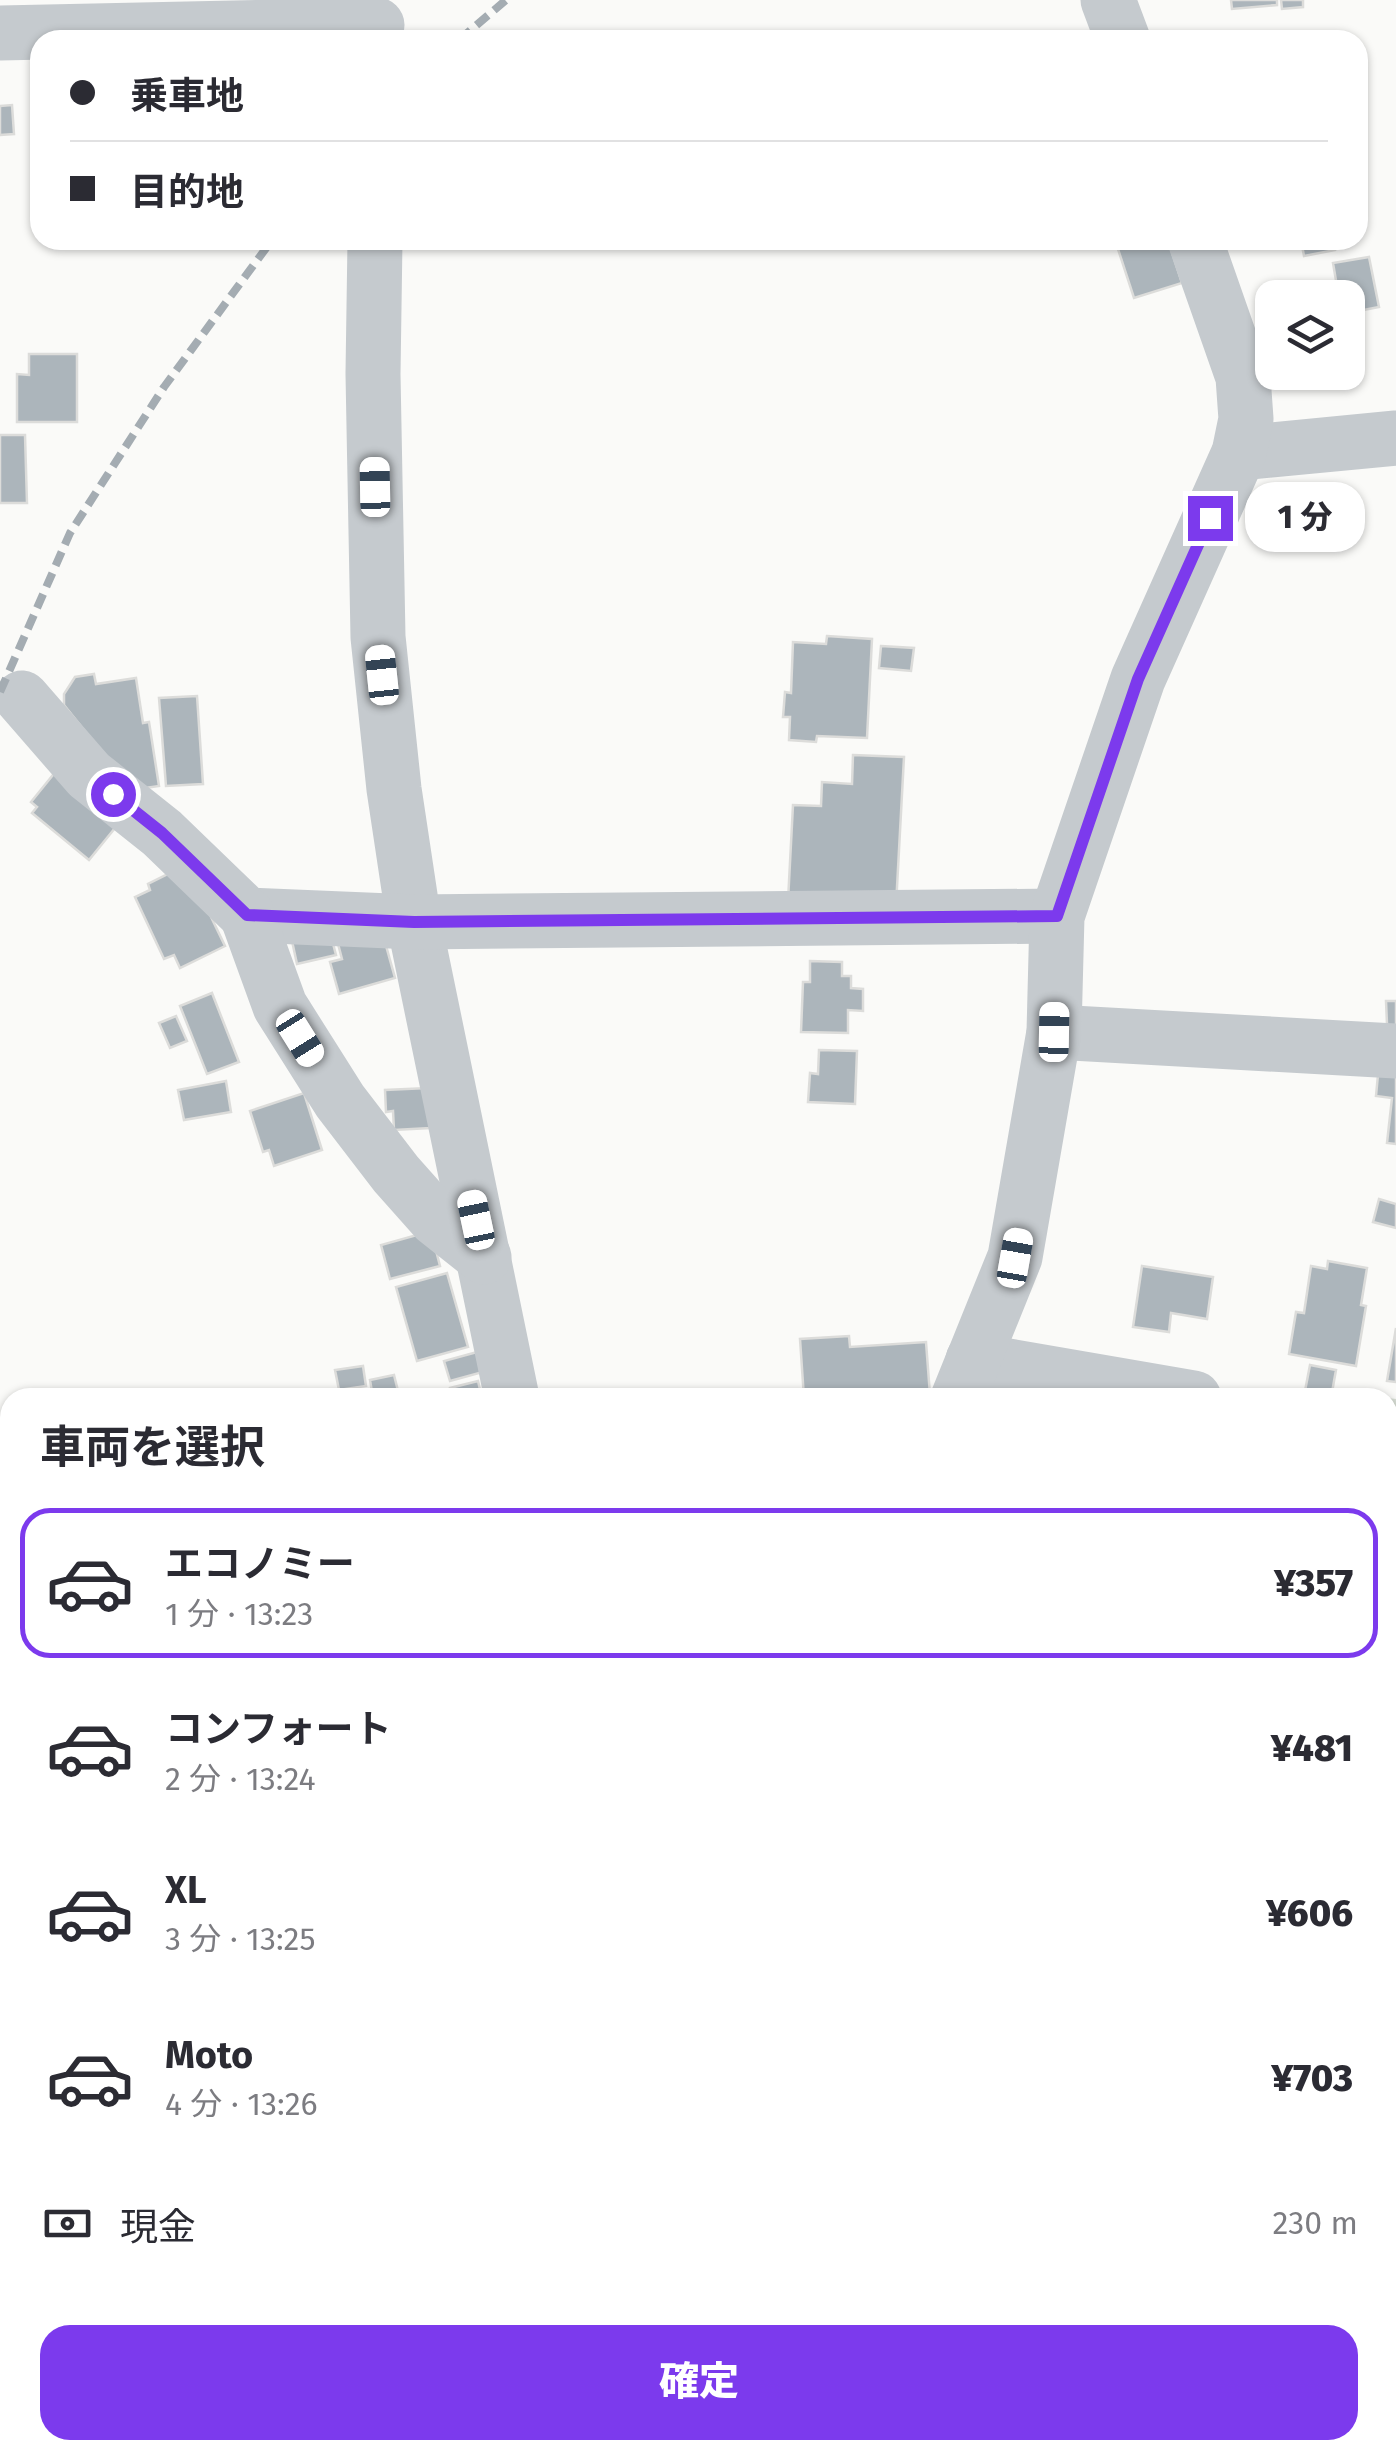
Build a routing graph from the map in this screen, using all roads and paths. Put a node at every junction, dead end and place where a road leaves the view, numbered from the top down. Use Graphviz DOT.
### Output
graph roads {
  1 [pos="1108,0"];
  2 [pos="378,22"];
  3 [pos="103,30"];
  4 [pos="1119,30"];
  5 [pos="30,32"];
  6 [pos="0,33"];
  7 [pos="375,250"];
  8 [pos="1199,250"];
  9 [pos="1396,438"];
  10 [pos="1239,453"];
  11 [pos="22,698"];
  12 [pos="247,915"];
  13 [pos="1057,916"];
  14 [pos="414,922"];
  15 [pos="1054,1032"];
  16 [pos="1396,1051"];
  17 [pos="484,1257"];
  18 [pos="965,1379"];
  19 [pos="510,1388"];
  20 [pos="1073,1388"];
  1 -- 4 [label="street"];
  2 -- 3 [label="street"];
  5 -- 6 [label="street"];
  7 -- 14 [label="street"];
  8 -- 10 [label="street"];
  9 -- 10 [label="street"];
  10 -- 13 [label="street"];
  11 -- 12 [label="street"];
  12 -- 14 [label="street"];
  12 -- 17 [label="street"];
  13 -- 14 [label="street"];
  13 -- 15 [label="street"];
  14 -- 17 [label="street"];
  15 -- 16 [label="street"];
  15 -- 18 [label="street"];
  17 -- 19 [label="street"];
  18 -- 20 [label="street"];
}
